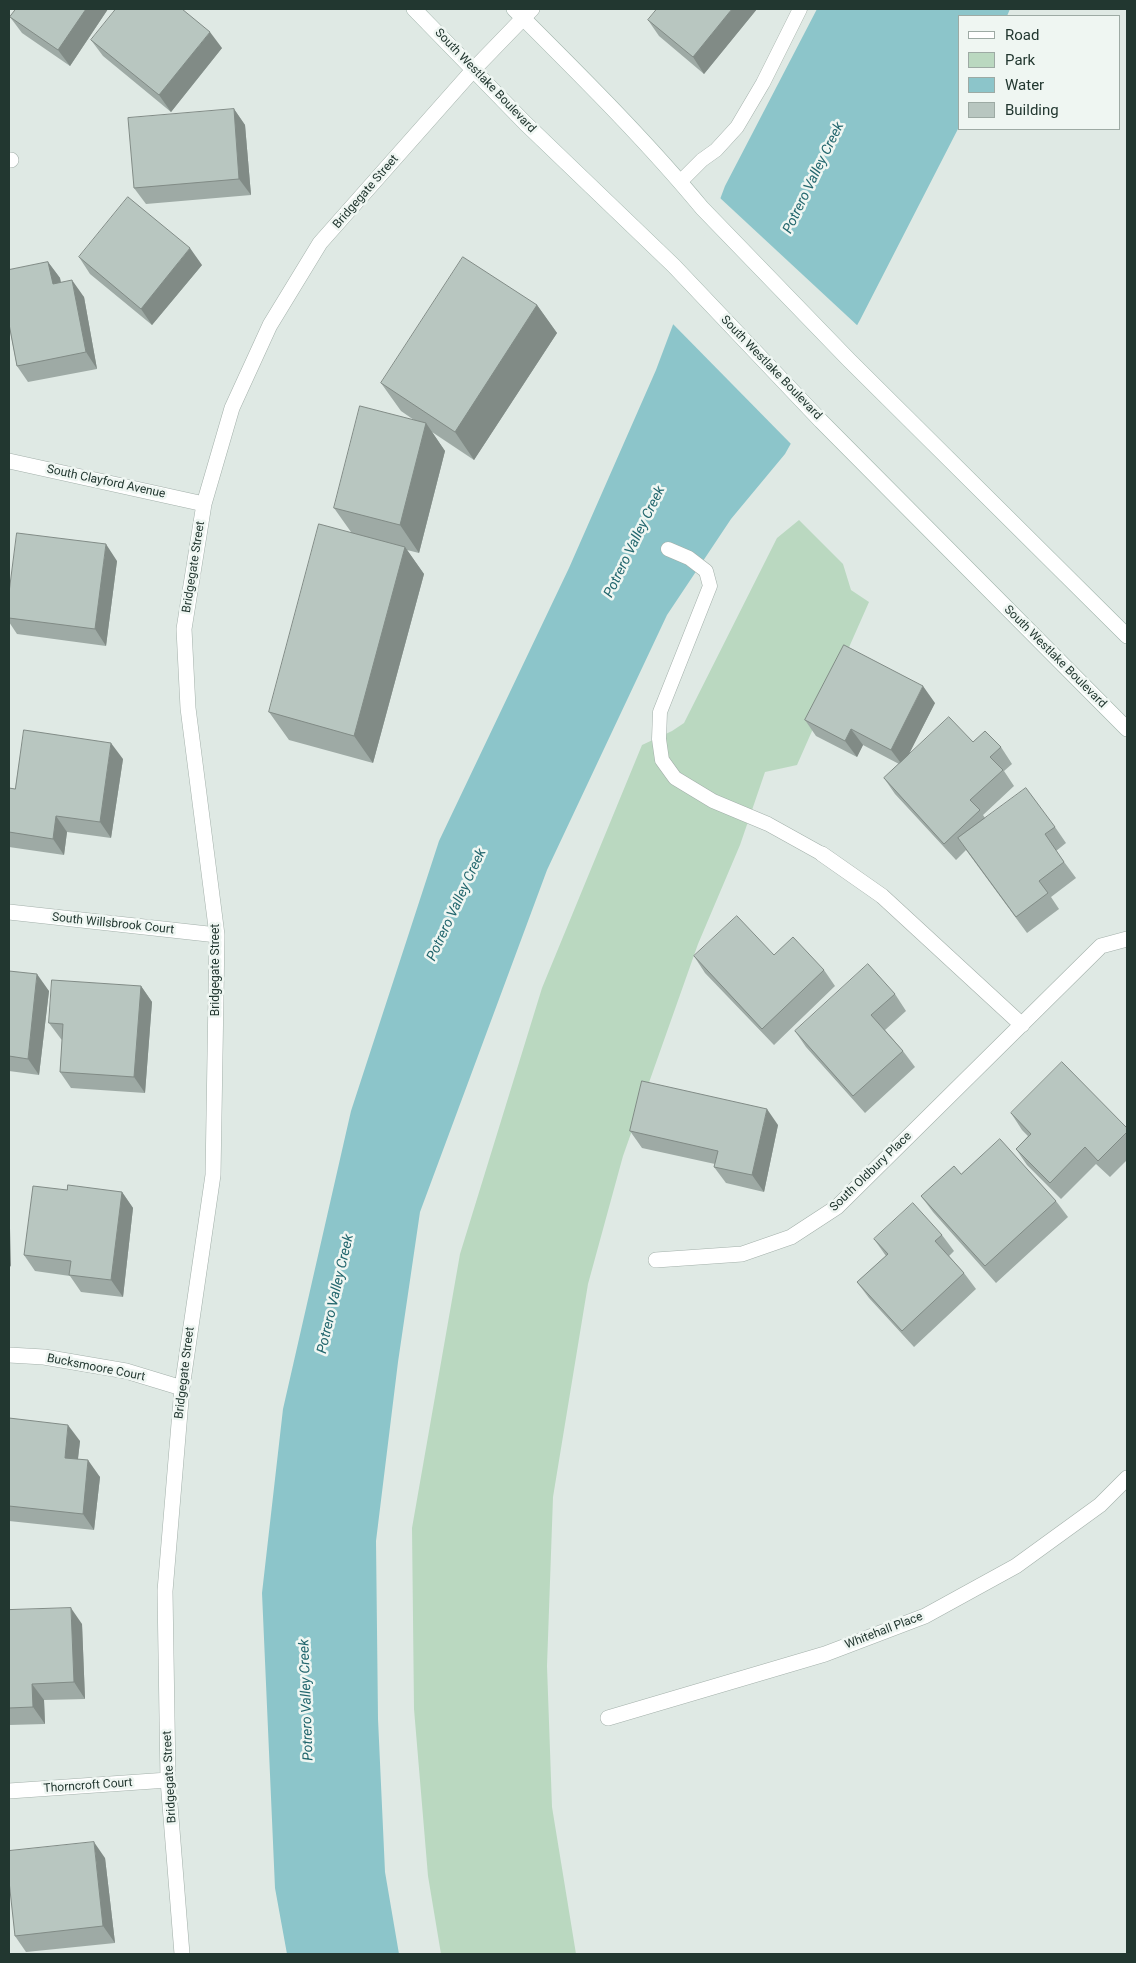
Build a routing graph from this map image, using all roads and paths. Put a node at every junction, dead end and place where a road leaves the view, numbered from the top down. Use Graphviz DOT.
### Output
graph roads {
  1 [pos="414,9"];
  2 [pos="800,9"];
  3 [pos="523,12"];
  4 [pos="474,69"];
  5 [pos="680,182"];
  6 [pos="9,461"];
  7 [pos="204,504"];
  8 [pos="668,549"];
  9 [pos="1127,636"];
  10 [pos="1127,729"];
  11 [pos="822,854"];
  12 [pos="9,912"];
  13 [pos="218,936"];
  14 [pos="1127,939"];
  15 [pos="1022,1024"];
  16 [pos="656,1260"];
  17 [pos="9,1355"];
  18 [pos="182,1388"];
  19 [pos="1127,1478"];
  20 [pos="608,1718"];
  21 [pos="168,1780"];
  22 [pos="9,1791"];
  23 [pos="182,1954"];
  1 -- 4 [label="street, South Westlake Boulevard"];
  2 -- 5 [label="lane"];
  3 -- 4 [label="street, Bridgegate Street"];
  3 -- 5 [label="street"];
  4 -- 7 [label="street, Bridgegate Street"];
  4 -- 10 [label="street, South Westlake Boulevard"];
  5 -- 9 [label="street"];
  6 -- 7 [label="street, South Clayford Avenue"];
  7 -- 13 [label="street, Bridgegate Street"];
  8 -- 11 [label="lane"];
  11 -- 15 [label="street"];
  12 -- 13 [label="street, South Willsbrook Court"];
  13 -- 18 [label="street, Bridgegate Street"];
  14 -- 15 [label="street, South Oldbury Place"];
  15 -- 16 [label="street, South Oldbury Place"];
  17 -- 18 [label="street, Bucksmoore Court"];
  18 -- 21 [label="street, Bridgegate Street"];
  19 -- 20 [label="street, Whitehall Place"];
  21 -- 22 [label="street, Thorncroft Court"];
  21 -- 23 [label="street, Bridgegate Street"];
}
